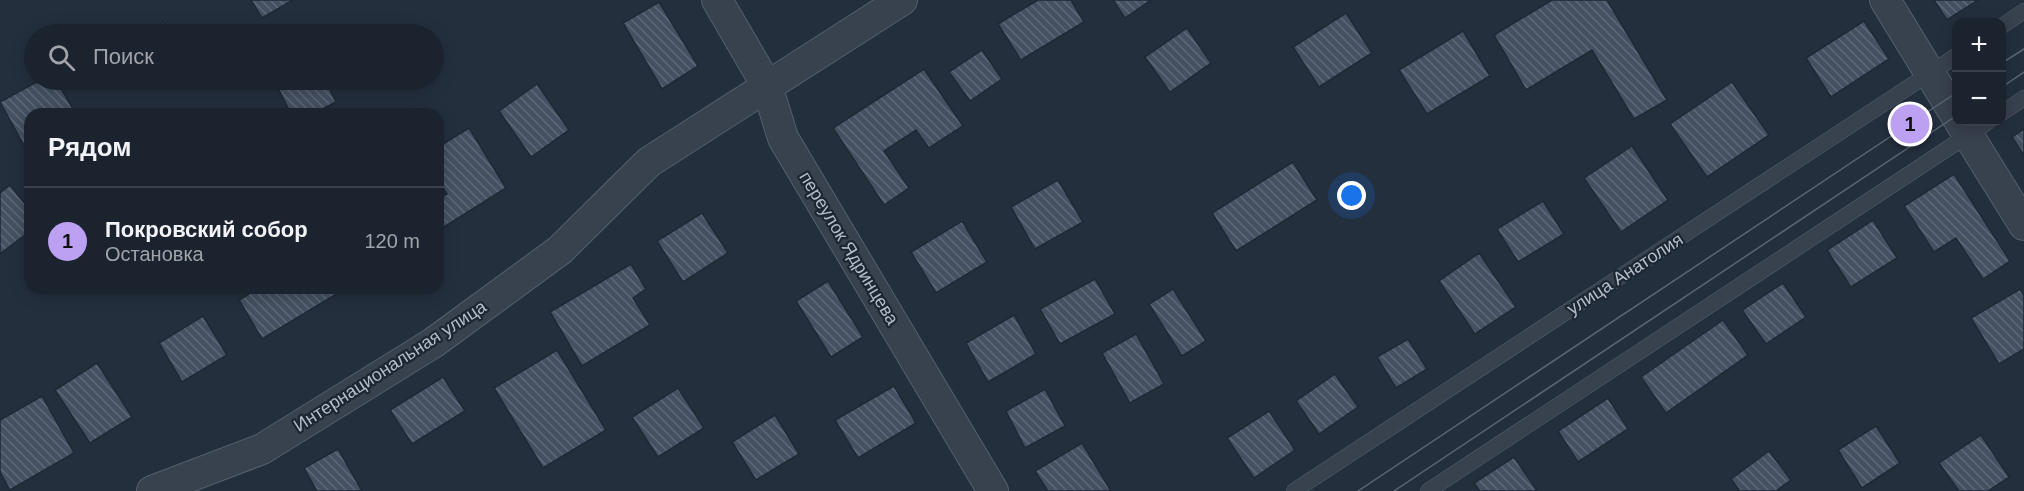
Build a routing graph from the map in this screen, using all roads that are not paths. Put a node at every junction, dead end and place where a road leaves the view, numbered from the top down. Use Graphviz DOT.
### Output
graph roads {
  1 [pos="717,0"];
  2 [pos="902,0"];
  3 [pos="1885,0"];
  4 [pos="2024,11"];
  5 [pos="2006,23"];
  6 [pos="1952,59"];
  7 [pos="1930,73"];
  8 [pos="767,86"];
  9 [pos="2024,98"];
  10 [pos="1952,102"];
  11 [pos="2006,110"];
  12 [pos="1964,126"];
  13 [pos="1970,126"];
  14 [pos="2024,225"];
  15 [pos="152,491"];
  16 [pos="993,491"];
  17 [pos="1294,491"];
  18 [pos="1428,491"];
  1 -- 8 [label="street, переулок Ядринцева"];
  2 -- 8 [label="street, Интернациональная улица"];
  3 -- 7 [label="street"];
  4 -- 5 [label="lane"];
  6 -- 7 [label="lane, улица Анатолия"];
  7 -- 10 [label="street"];
  7 -- 17 [label="lane, улица Анатолия"];
  8 -- 15 [label="street, Интернациональная улица"];
  8 -- 16 [label="street, переулок Ядринцева"];
  9 -- 11 [label="lane"];
  12 -- 18 [label="lane"];
  13 -- 14 [label="street"];
}
